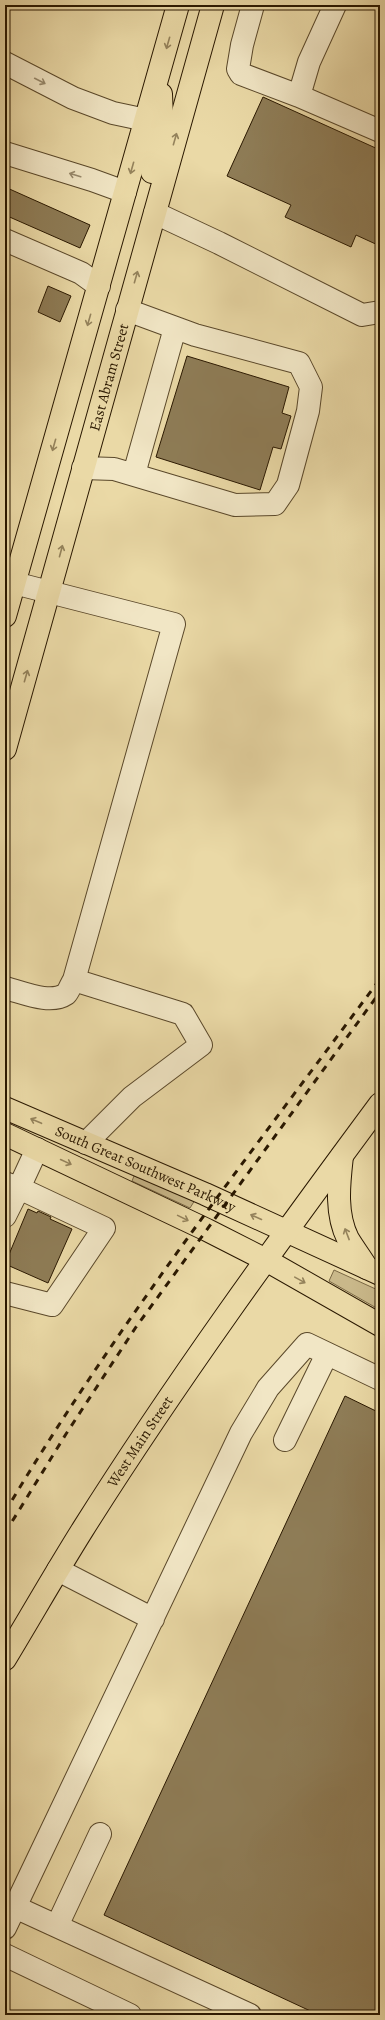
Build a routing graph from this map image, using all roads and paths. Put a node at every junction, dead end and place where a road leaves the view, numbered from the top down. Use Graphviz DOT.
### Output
graph roads {
  1 [pos="178,5"];
  2 [pos="213,5"];
  3 [pos="253,5"];
  4 [pos="335,5"];
  5 [pos="5,63"];
  6 [pos="160,70"];
  7 [pos="299,96"];
  8 [pos="146,120"];
  9 [pos="380,131"];
  10 [pos="5,153"];
  11 [pos="125,192"];
  12 [pos="155,213"];
  13 [pos="5,240"];
  14 [pos="99,286"];
  15 [pos="127,310"];
  16 [pos="380,312"];
  17 [pos="175,328"];
  18 [pos="98,415"];
  19 [pos="83,468"];
  20 [pos="134,474"];
  21 [pos="14,583"];
  22 [pos="50,591"];
  23 [pos="5,616"];
  24 [pos="10,712"];
  25 [pos="5,749"];
  26 [pos="74,980"];
  27 [pos="5,988"];
  28 [pos="5,1108"];
  29 [pos="376,1117"];
  30 [pos="5,1134"];
  31 [pos="86,1143"];
  32 [pos="38,1149"];
  33 [pos="342,1156"];
  34 [pos="12,1185"];
  35 [pos="5,1216"];
  36 [pos="286,1231"];
  37 [pos="266,1260"];
  38 [pos="373,1271"];
  39 [pos="5,1293"];
  40 [pos="380,1325"];
  41 [pos="327,1354"];
  42 [pos="380,1379"];
  43 [pos="285,1440"];
  44 [pos="58,1570"];
  45 [pos="153,1619"];
  46 [pos="5,1659"];
  47 [pos="100,1834"];
  48 [pos="15,1907"];
  49 [pos="57,1926"];
  50 [pos="5,1928"];
  51 [pos="5,1955"];
  52 [pos="225,2010"];
  53 [pos="130,2015"];
  54 [pos="250,2015"];
  1 -- 6 [label="main road, one-way"];
  12 -- 2 [label="main road, East Abram Street, one-way"];
  3 -- 7 [label="street"];
  4 -- 7 [label="street"];
  5 -- 8 [label="street, one-way"];
  6 -- 8 [label="main road"];
  6 -- 12 [label="main road"];
  7 -- 9 [label="street"];
  8 -- 11 [label="main road, one-way"];
  11 -- 10 [label="street, one-way"];
  11 -- 14 [label="main road"];
  15 -- 12 [label="main road, East Abram Street, one-way"];
  12 -- 16 [label="street"];
  13 -- 14 [label="street"];
  14 -- 18 [label="main road"];
  14 -- 21 [label="main road, one-way"];
  15 -- 17 [label="street"];
  15 -- 18 [label="main road, East Abram Street"];
  17 -- 20 [label="street"];
  17 -- 20 [label="street"];
  18 -- 19 [label="main road, East Abram Street"];
  19 -- 20 [label="street"];
  22 -- 19 [label="main road, East Abram Street, one-way"];
  21 -- 22 [label="street"];
  21 -- 23 [label="main road"];
  24 -- 22 [label="main road, East Abram Street, one-way"];
  22 -- 26 [label="street"];
  24 -- 25 [label="main road, East Abram Street"];
  26 -- 27 [label="street"];
  26 -- 31 [label="street"];
  31 -- 28 [label="main road, South Great Southwest Parkway, one-way"];
  29 -- 33 [label="main road, West Main Street"];
  30 -- 32 [label="main road, South Great Southwest Parkway"];
  36 -- 31 [label="main road, South Great Southwest Parkway, one-way"];
  32 -- 34 [label="street"];
  32 -- 37 [label="main road, South Great Southwest Parkway, one-way"];
  33 -- 36 [label="main road, West Main Street"];
  38 -- 33 [label="main road, one-way"];
  34 -- 35 [label="street"];
  34 -- 39 [label="street"];
  36 -- 37 [label="main road, West Main Street"];
  36 -- 38 [label="main road, South Great Southwest Parkway"];
  37 -- 40 [label="main road, South Great Southwest Parkway, one-way"];
  37 -- 44 [label="main road, West Main Street"];
  41 -- 42 [label="street"];
  41 -- 43 [label="street"];
  41 -- 45 [label="street"];
  44 -- 45 [label="street"];
  44 -- 46 [label="main road, West Main Street"];
  45 -- 48 [label="street"];
  47 -- 49 [label="street"];
  48 -- 49 [label="street"];
  48 -- 50 [label="street"];
  49 -- 52 [label="street"];
  51 -- 53 [label="street"];
  52 -- 54 [label="street"];
}
